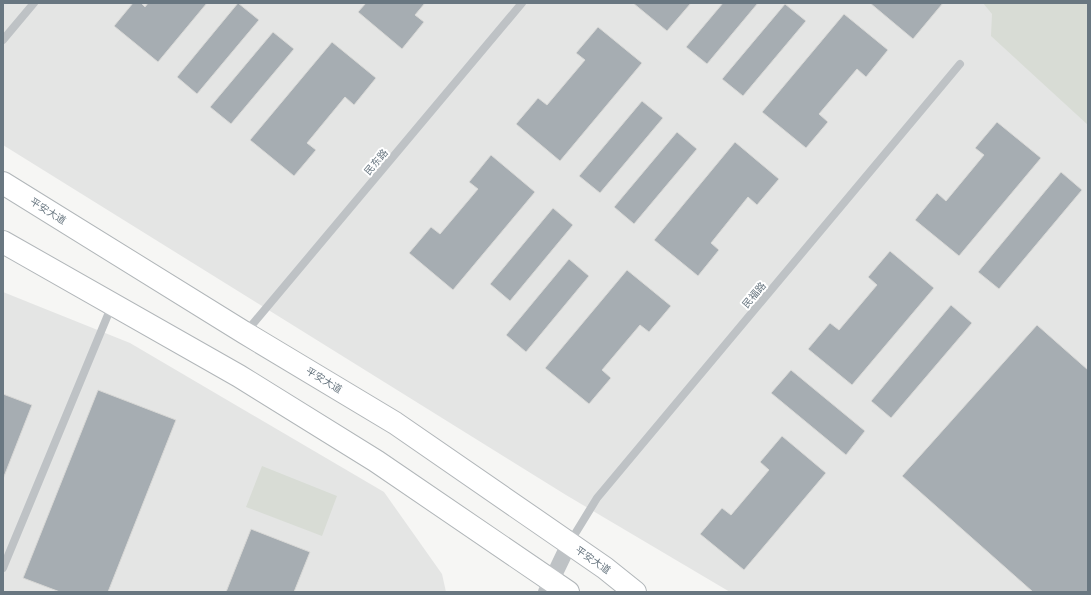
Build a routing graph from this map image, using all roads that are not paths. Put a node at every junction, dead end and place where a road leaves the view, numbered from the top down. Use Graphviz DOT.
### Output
graph roads {
  1 [pos="34,3"];
  2 [pos="522,3"];
  3 [pos="3,40"];
  4 [pos="960,64"];
  5 [pos="3,183"];
  6 [pos="3,242"];
  7 [pos="112,304"];
  8 [pos="246,333"];
  9 [pos="569,544"];
  10 [pos="3,568"];
  11 [pos="555,588"];
  12 [pos="635,592"];
  1 -- 3 [label="lane"];
  2 -- 8 [label="lane, 民东路"];
  4 -- 9 [label="lane, 民福路"];
  5 -- 8 [label="main road, 平安大道"];
  6 -- 7 [label="main road"];
  7 -- 10 [label="lane"];
  7 -- 11 [label="main road"];
  8 -- 9 [label="main road, 平安大道"];
  9 -- 11 [label="street"];
  9 -- 12 [label="main road, 平安大道"];
}
